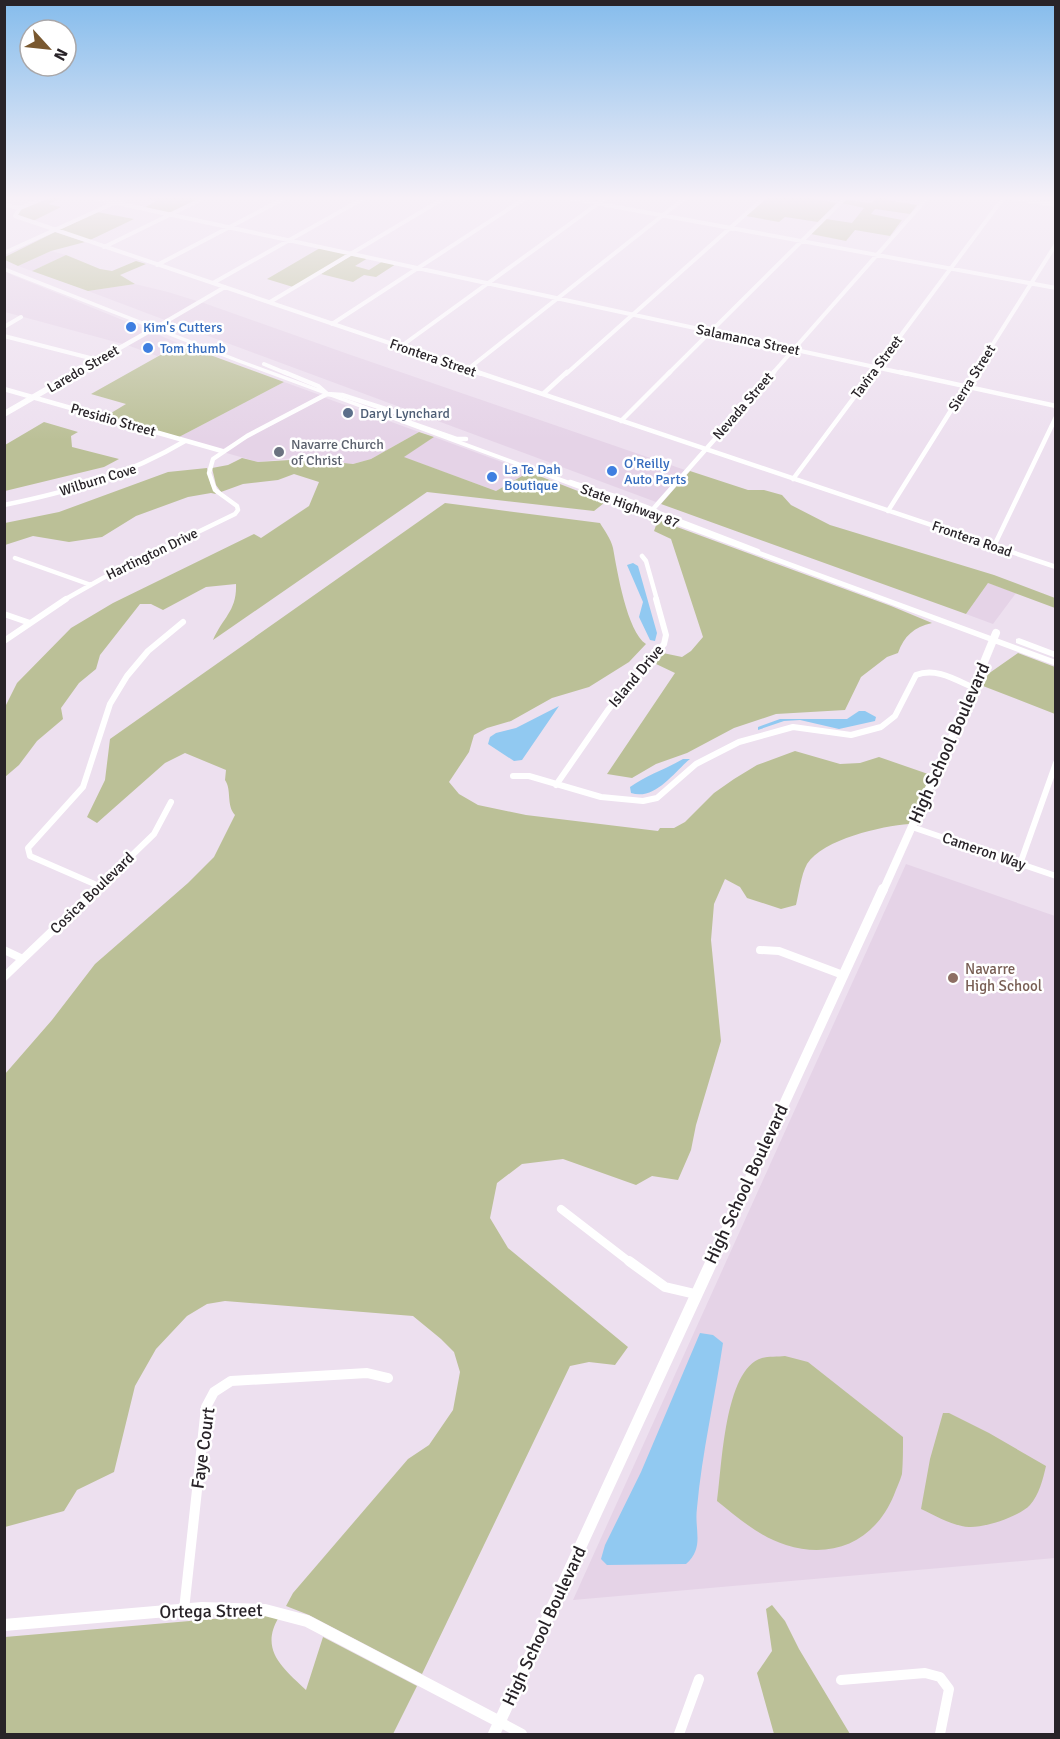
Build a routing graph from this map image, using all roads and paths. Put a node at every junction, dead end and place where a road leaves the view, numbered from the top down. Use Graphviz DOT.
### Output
graph roads {
  1 [pos="29,278"];
  2 [pos="39,278"];
  3 [pos="198,278"];
  4 [pos="222,278"];
  5 [pos="310,278"];
  6 [pos="402,278"];
  7 [pos="463,278"];
  8 [pos="492,278"];
  9 [pos="582,278"];
  10 [pos="673,278"];
  11 [pos="763,278"];
  12 [pos="856,278"];
  13 [pos="945,278"];
  14 [pos="1000,278"];
  15 [pos="1035,278"];
  16 [pos="213,283"];
  17 [pos="485,283"];
  18 [pos="1031,284"];
  19 [pos="225,287"];
  20 [pos="1056,288"];
  21 [pos="557,298"];
  22 [pos="270,302"];
  23 [pos="631,315"];
  24 [pos="21,317"];
  25 [pos="332,324"];
  26 [pos="157,326"];
  27 [pos="4,327"];
  28 [pos="709,331"];
  29 [pos="4,336"];
  30 [pos="400,346"];
  31 [pos="793,350"];
  32 [pos="98,360"];
  33 [pos="264,364"];
  34 [pos="875,368"];
  35 [pos="468,369"];
  36 [pos="966,387"];
  37 [pos="4,389"];
  38 [pos="327,394"];
  39 [pos="543,394"];
  40 [pos="34,397"];
  41 [pos="1056,406"];
  42 [pos="4,414"];
  43 [pos="398,414"];
  44 [pos="389,416"];
  45 [pos="1056,417"];
  46 [pos="621,421"];
  47 [pos="466,439"];
  48 [pos="185,441"];
  49 [pos="705,450"];
  50 [pos="222,451"];
  51 [pos="558,479"];
  52 [pos="793,479"];
  53 [pos="4,506"];
  54 [pos="654,508"];
  55 [pos="888,511"];
  56 [pos="994,546"];
  57 [pos="642,556"];
  58 [pos="766,556"];
  59 [pos="15,558"];
  60 [pos="1056,567"];
  61 [pos="91,585"];
  62 [pos="4,614"];
  63 [pos="183,622"];
  64 [pos="30,623"];
  65 [pos="994,636"];
  66 [pos="4,642"];
  67 [pos="1056,655"];
  68 [pos="1056,663"];
  69 [pos="974,688"];
  70 [pos="1056,763"];
  71 [pos="513,776"];
  72 [pos="556,785"];
  73 [pos="171,802"];
  74 [pos="912,827"];
  75 [pos="1020,864"];
  76 [pos="1056,876"];
  77 [pos="99,886"];
  78 [pos="4,950"];
  79 [pos="760,950"];
  80 [pos="23,959"];
  81 [pos="843,975"];
  82 [pos="4,977"];
  83 [pos="561,1209"];
  84 [pos="696,1294"];
  85 [pos="388,1378"];
  86 [pos="184,1610"];
  87 [pos="4,1625"];
  88 [pos="699,1679"];
  89 [pos="841,1680"];
  90 [pos="497,1728"];
  91 [pos="522,1734"];
  92 [pos="679,1734"];
  93 [pos="940,1734"];
  1 -- 26 [label="highway, State Highway 87"];
  2 -- 26 [label="highway"];
  3 -- 16 [label="street, Frontera Street"];
  4 -- 16 [label="street"];
  5 -- 22 [label="street"];
  6 -- 25 [label="street"];
  7 -- 17 [label="street, Salamanca Street"];
  8 -- 17 [label="street"];
  9 -- 21 [label="street"];
  10 -- 23 [label="street"];
  11 -- 28 [label="street"];
  12 -- 31 [label="street, Nevada Street"];
  13 -- 34 [label="street, Tavira Street"];
  14 -- 18 [label="street"];
  15 -- 18 [label="street, Sierra Street"];
  16 -- 19 [label="street, Frontera Street"];
  17 -- 21 [label="street, Salamanca Street"];
  17 -- 30 [label="street"];
  18 -- 20 [label="street"];
  18 -- 36 [label="street, Sierra Street"];
  19 -- 22 [label="street, Frontera Street"];
  19 -- 26 [label="street, Laredo Street"];
  21 -- 23 [label="street, Salamanca Street"];
  21 -- 35 [label="street"];
  22 -- 25 [label="street, Frontera Street"];
  23 -- 28 [label="street, Salamanca Street"];
  23 -- 39 [label="street"];
  24 -- 27 [label="street"];
  25 -- 30 [label="street, Frontera Street"];
  26 -- 32 [label="street, Laredo Street"];
  26 -- 33 [label="highway"];
  26 -- 38 [label="highway, State Highway 87"];
  28 -- 31 [label="street, Salamanca Street"];
  28 -- 46 [label="street"];
  29 -- 32 [label="street"];
  30 -- 35 [label="street, Frontera Street"];
  31 -- 34 [label="street, Salamanca Street"];
  31 -- 49 [label="street, Nevada Street"];
  32 -- 40 [label="street, Laredo Street"];
  33 -- 38 [label="street"];
  33 -- 43 [label="highway"];
  34 -- 36 [label="street, Salamanca Street"];
  34 -- 52 [label="street, Tavira Street"];
  35 -- 39 [label="street, Frontera Street"];
  36 -- 41 [label="street, Salamanca Street"];
  36 -- 55 [label="street, Sierra Street"];
  37 -- 40 [label="street, Presidio Street"];
  38 -- 43 [label="street"];
  38 -- 44 [label="highway, State Highway 87"];
  38 -- 50 [label="street"];
  39 -- 46 [label="street, Frontera Street"];
  40 -- 42 [label="street, Laredo Street"];
  40 -- 48 [label="street, Presidio Street"];
  43 -- 47 [label="highway"];
  44 -- 47 [label="street"];
  44 -- 51 [label="highway, State Highway 87"];
  45 -- 56 [label="street"];
  46 -- 49 [label="street, Frontera Street"];
  47 -- 54 [label="highway"];
  48 -- 50 [label="street, Presidio Street"];
  48 -- 53 [label="street, Wilburn Cove"];
  49 -- 52 [label="street, Frontera Street"];
  49 -- 54 [label="street, Nevada Street"];
  50 -- 61 [label="street, Hartington Drive"];
  51 -- 54 [label="street"];
  51 -- 58 [label="highway, State Highway 87"];
  52 -- 55 [label="street, Frontera Street"];
  54 -- 58 [label="street"];
  54 -- 65 [label="highway"];
  55 -- 56 [label="street, Frontera Road"];
  56 -- 60 [label="street, Frontera Road"];
  57 -- 72 [label="street, Island Drive"];
  58 -- 65 [label="highway, State Highway 87"];
  59 -- 61 [label="street"];
  61 -- 64 [label="street, Hartington Drive"];
  62 -- 64 [label="street"];
  63 -- 77 [label="street"];
  64 -- 66 [label="street, Hartington Drive"];
  65 -- 67 [label="highway"];
  65 -- 68 [label="highway, State Highway 87"];
  65 -- 69 [label="street, High School Boulevard"];
  69 -- 72 [label="street"];
  69 -- 74 [label="street, High School Boulevard"];
  70 -- 75 [label="street"];
  71 -- 72 [label="street"];
  73 -- 77 [label="street, Cosica Boulevard"];
  74 -- 75 [label="street, Cameron Way"];
  74 -- 81 [label="street, High School Boulevard"];
  75 -- 76 [label="street, Cameron Way"];
  77 -- 80 [label="street, Cosica Boulevard"];
  78 -- 80 [label="street"];
  79 -- 81 [label="street"];
  80 -- 82 [label="street, Cosica Boulevard"];
  81 -- 84 [label="street, High School Boulevard"];
  83 -- 84 [label="street"];
  84 -- 90 [label="street, High School Boulevard"];
  85 -- 86 [label="street, Faye Court"];
  86 -- 87 [label="street, Ortega Street"];
  86 -- 90 [label="street, Ortega Street"];
  88 -- 92 [label="street"];
  89 -- 93 [label="street"];
  90 -- 91 [label="street"];
}
